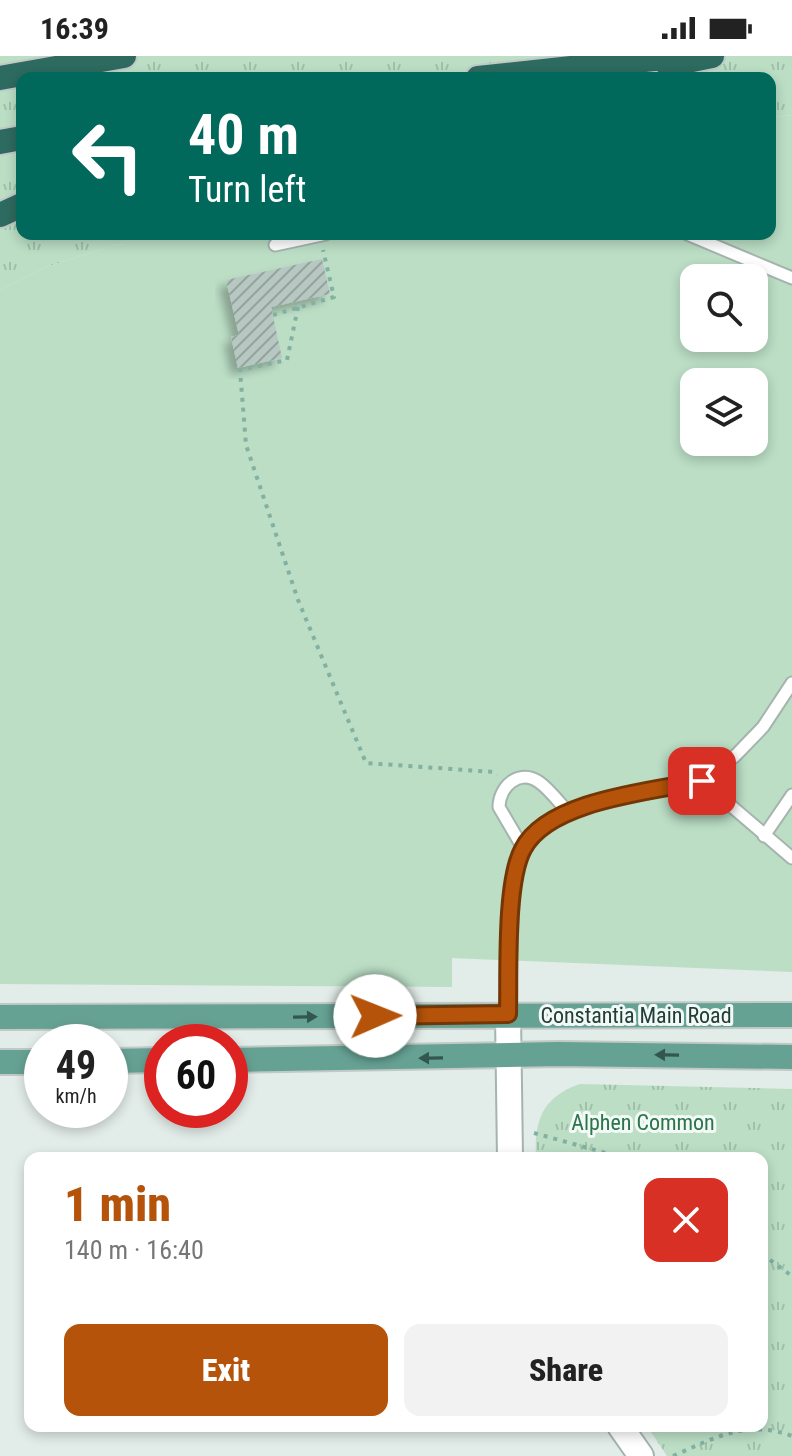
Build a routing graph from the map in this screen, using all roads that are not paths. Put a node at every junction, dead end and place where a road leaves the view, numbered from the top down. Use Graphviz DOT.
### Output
graph roads {
  1 [pos="124,56"];
  2 [pos="682,56"];
  3 [pos="712,56"];
  4 [pos="34,72"];
  5 [pos="534,72"];
  6 [pos="632,72"];
  7 [pos="298,240"];
  8 [pos="702,240"];
  9 [pos="275,245"];
  10 [pos="787,275"];
  11 [pos="792,291"];
  12 [pos="792,683"];
  13 [pos="702,781"];
  14 [pos="792,795"];
  15 [pos="567,811"];
  16 [pos="764,836"];
  17 [pos="523,848"];
  18 [pos="792,858"];
  19 [pos="508,1014"];
  20 [pos="792,1015"];
  21 [pos="0,1017"];
  22 [pos="509,1055"];
  23 [pos="792,1057"];
  24 [pos="248,1060"];
  25 [pos="0,1062"];
  26 [pos="24,1062"];
  27 [pos="510,1152"];
  28 [pos="624,1432"];
  29 [pos="641,1456"];
  1 -- 4 [label="highway"];
  2 -- 5 [label="highway"];
  3 -- 6 [label="highway"];
  7 -- 9 [label="lane"];
  8 -- 10 [label="lane"];
  10 -- 11 [label="lane"];
  12 -- 13 [label="lane"];
  13 -- 15 [label="lane"];
  13 -- 16 [label="lane"];
  14 -- 16 [label="lane"];
  15 -- 17 [label="lane"];
  15 -- 17 [label="lane"];
  16 -- 18 [label="lane"];
  17 -- 19 [label="lane"];
  19 -- 20 [label="main road, Constantia Main Road"];
  21 -- 19 [label="main road, Constantia Main Road, one-way"];
  19 -- 22 [label="street"];
  23 -- 22 [label="main road, Constantia Main Road, one-way"];
  22 -- 24 [label="main road, Constantia Main Road, one-way"];
  22 -- 27 [label="street"];
  25 -- 26 [label="main road"];
  28 -- 29 [label="street"];
}
